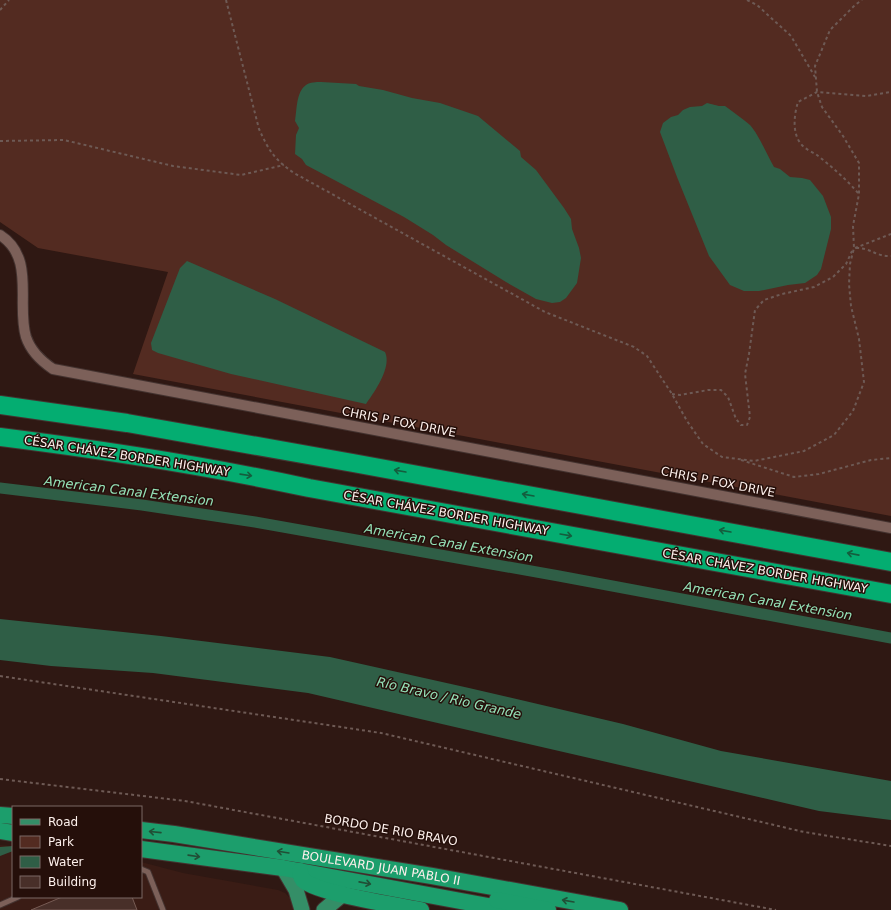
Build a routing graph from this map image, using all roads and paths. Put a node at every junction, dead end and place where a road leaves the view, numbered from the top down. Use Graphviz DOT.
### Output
graph roads {
  1 [pos="9,0"];
  2 [pos="226,0"];
  3 [pos="747,0"];
  4 [pos="862,0"];
  5 [pos="0,10"];
  6 [pos="816,78"];
  7 [pos="817,92"];
  8 [pos="891,92"];
  9 [pos="0,141"];
  10 [pos="284,166"];
  11 [pos="859,194"];
  12 [pos="891,234"];
  13 [pos="0,235"];
  14 [pos="854,248"];
  15 [pos="891,256"];
  16 [pos="0,394"];
  17 [pos="672,394"];
  18 [pos="0,405"];
  19 [pos="127,423"];
  20 [pos="0,437"];
  21 [pos="0,447"];
  22 [pos="127,454"];
  23 [pos="891,458"];
  24 [pos="736,459"];
  25 [pos="891,528"];
  26 [pos="891,562"];
  27 [pos="891,594"];
  28 [pos="0,676"];
  29 [pos="0,779"];
  30 [pos="0,815"];
  31 [pos="12,816"];
  32 [pos="142,830"];
  33 [pos="0,831"];
  34 [pos="12,833"];
  35 [pos="891,846"];
  36 [pos="142,849"];
  37 [pos="283,868"];
  38 [pos="142,869"];
  39 [pos="300,871"];
  40 [pos="432,876"];
  41 [pos="342,895"];
  42 [pos="15,898"];
  43 [pos="0,904"];
  44 [pos="163,910"];
  45 [pos="302,910"];
  46 [pos="324,910"];
  47 [pos="421,910"];
  48 [pos="509,910"];
  49 [pos="548,910"];
  50 [pos="620,910"];
  51 [pos="776,910"];
  1 -- 5 [label="path"];
  2 -- 10 [label="path"];
  3 -- 6 [label="path"];
  4 -- 6 [label="path"];
  6 -- 7 [label="path"];
  7 -- 8 [label="path"];
  7 -- 11 [label="path"];
  7 -- 11 [label="path"];
  9 -- 10 [label="path"];
  10 -- 17 [label="path"];
  11 -- 14 [label="path"];
  12 -- 14 [label="path"];
  13 -- 25 [label="street, CHRIS P FOX DRIVE"];
  14 -- 15 [label="path"];
  14 -- 17 [label="path"];
  14 -- 24 [label="path"];
  16 -- 19 [label="highway"];
  17 -- 24 [label="path"];
  18 -- 19 [label="highway"];
  26 -- 19 [label="highway, one-way"];
  20 -- 22 [label="highway, CÉSAR CHÁVEZ BORDER HIGHWAY"];
  21 -- 22 [label="highway"];
  22 -- 27 [label="highway, CÉSAR CHÁVEZ BORDER HIGHWAY, one-way"];
  23 -- 24 [label="path"];
  28 -- 35 [label="path"];
  29 -- 51 [label="path, BORDO DE RIO BRAVO"];
  30 -- 31 [label="highway"];
  40 -- 32 [label="highway, BOULEVARD JUAN PABLO II, one-way"];
  33 -- 34 [label="highway"];
  36 -- 37 [label="highway, BOULEVARD JUAN PABLO II, one-way"];
  37 -- 39 [label="highway, BOULEVARD JUAN PABLO II"];
  37 -- 45 [label="main road"];
  38 -- 44 [label="lane"];
  39 -- 41 [label="highway"];
  39 -- 48 [label="highway, BOULEVARD JUAN PABLO II, one-way"];
  40 -- 49 [label="highway"];
  50 -- 40 [label="highway, BOULEVARD JUAN PABLO II, one-way"];
  41 -- 46 [label="main road"];
  41 -- 47 [label="highway"];
  42 -- 43 [label="lane"];
}
